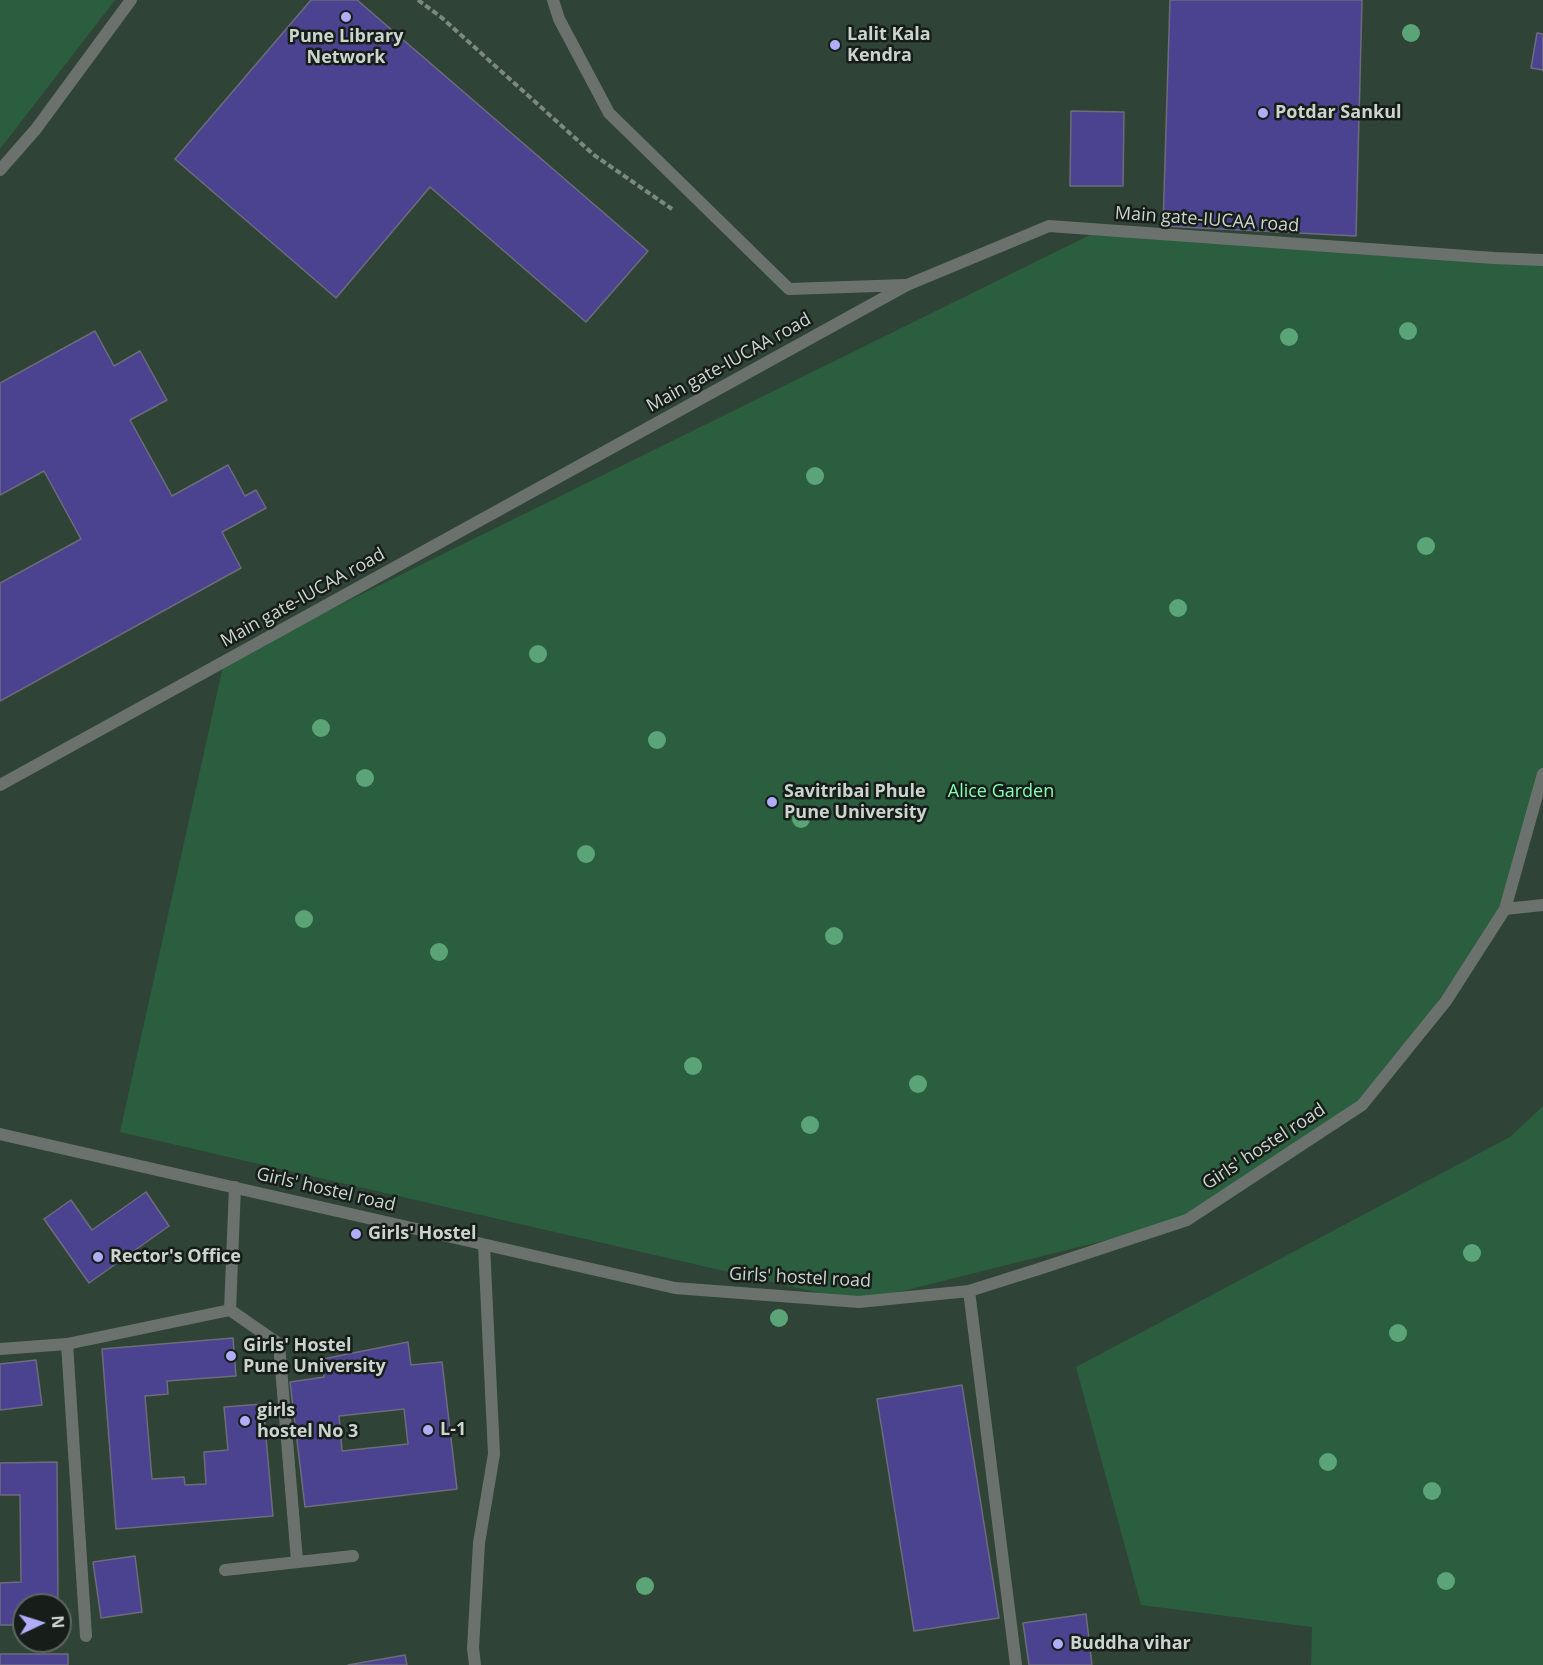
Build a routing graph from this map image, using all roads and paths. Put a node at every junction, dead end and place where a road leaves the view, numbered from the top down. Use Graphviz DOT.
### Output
graph roads {
  1 [pos="131,0"];
  2 [pos="418,0"];
  3 [pos="554,0"];
  4 [pos="0,170"];
  5 [pos="681,215"];
  6 [pos="1543,260"];
  7 [pos="908,285"];
  8 [pos="1543,774"];
  9 [pos="0,786"];
  10 [pos="1543,905"];
  11 [pos="1506,909"];
  12 [pos="0,1134"];
  13 [pos="235,1187"];
  14 [pos="484,1245"];
  15 [pos="969,1291"];
  16 [pos="230,1310"];
  17 [pos="67,1344"];
  18 [pos="0,1349"];
  19 [pos="353,1556"];
  20 [pos="297,1561"];
  21 [pos="225,1570"];
  22 [pos="86,1636"];
  23 [pos="475,1665"];
  24 [pos="1016,1665"];
  1 -- 4 [label="lane"];
  2 -- 5 [label="path"];
  3 -- 7 [label="lane"];
  6 -- 7 [label="lane, Main gate-IUCAA road"];
  7 -- 9 [label="lane, Main gate-IUCAA road"];
  8 -- 11 [label="lane, Girls' hostel road"];
  10 -- 11 [label="lane"];
  11 -- 15 [label="lane, Girls' hostel road"];
  12 -- 13 [label="lane, Girls' hostel road"];
  13 -- 14 [label="lane, Girls' hostel road"];
  13 -- 16 [label="lane"];
  14 -- 15 [label="lane, Girls' hostel road"];
  14 -- 23 [label="lane"];
  15 -- 24 [label="lane"];
  16 -- 17 [label="lane"];
  16 -- 20 [label="lane"];
  17 -- 18 [label="lane"];
  17 -- 22 [label="lane"];
  19 -- 20 [label="lane"];
  20 -- 21 [label="lane"];
}
